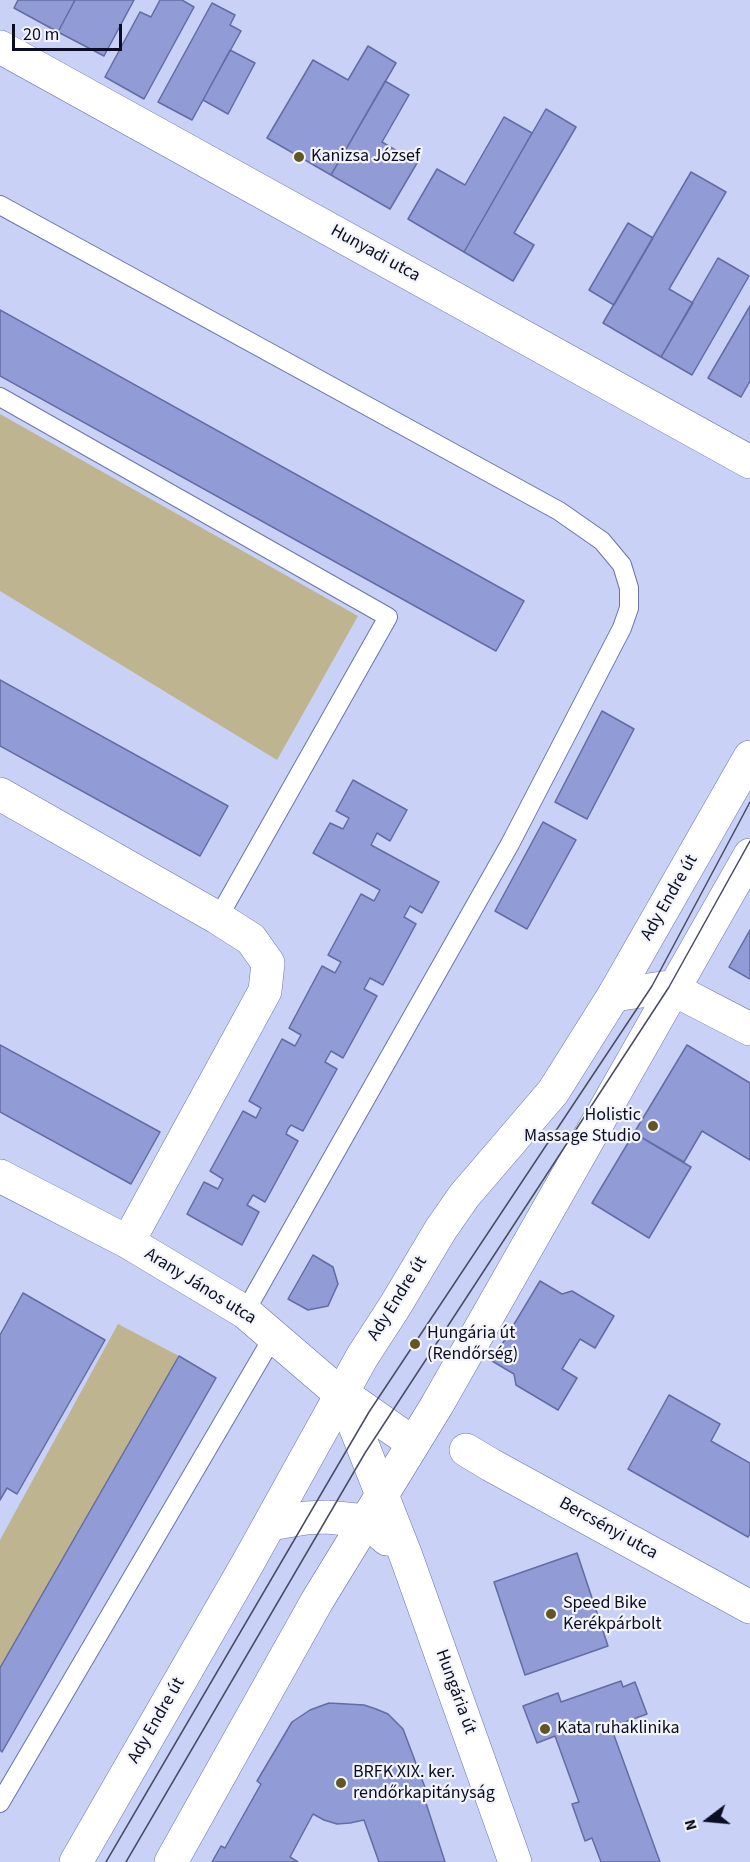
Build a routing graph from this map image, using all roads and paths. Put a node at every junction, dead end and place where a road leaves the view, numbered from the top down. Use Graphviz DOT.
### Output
graph roads {
  1 [pos="0,47"];
  2 [pos="0,206"];
  3 [pos="0,397"];
  4 [pos="750,462"];
  5 [pos="750,757"];
  6 [pos="0,794"];
  7 [pos="750,855"];
  8 [pos="218,918"];
  9 [pos="674,988"];
  10 [pos="614,995"];
  11 [pos="750,1029"];
  12 [pos="0,1176"];
  13 [pos="128,1242"];
  14 [pos="245,1311"];
  15 [pos="273,1337"];
  16 [pos="342,1394"];
  17 [pos="413,1443"];
  18 [pos="478,1457"];
  19 [pos="373,1508"];
  20 [pos="270,1524"];
  21 [pos="750,1607"];
  22 [pos="0,1803"];
  23 [pos="76,1862"];
  24 [pos="171,1862"];
  25 [pos="515,1862"];
  1 -- 4 [label="street, Hunyadi utca"];
  2 -- 14 [label="lane"];
  3 -- 8 [label="lane"];
  5 -- 10 [label="street, Ady Endre út"];
  6 -- 8 [label="street"];
  7 -- 9 [label="street"];
  8 -- 13 [label="street"];
  9 -- 10 [label="street"];
  9 -- 11 [label="street"];
  9 -- 17 [label="street"];
  10 -- 16 [label="street, Ady Endre út"];
  12 -- 13 [label="street, Arany János utca"];
  13 -- 14 [label="street, Arany János utca"];
  14 -- 15 [label="street, Arany János utca"];
  15 -- 16 [label="street, Arany János utca"];
  15 -- 22 [label="lane"];
  16 -- 17 [label="street, Arany János utca"];
  16 -- 19 [label="street, Hungária út"];
  16 -- 20 [label="street, Ady Endre út"];
  17 -- 19 [label="street"];
  18 -- 21 [label="street, Bercsényi utca"];
  19 -- 20 [label="street"];
  19 -- 24 [label="street"];
  19 -- 25 [label="street, Hungária út"];
  20 -- 23 [label="street, Ady Endre út"];
}
